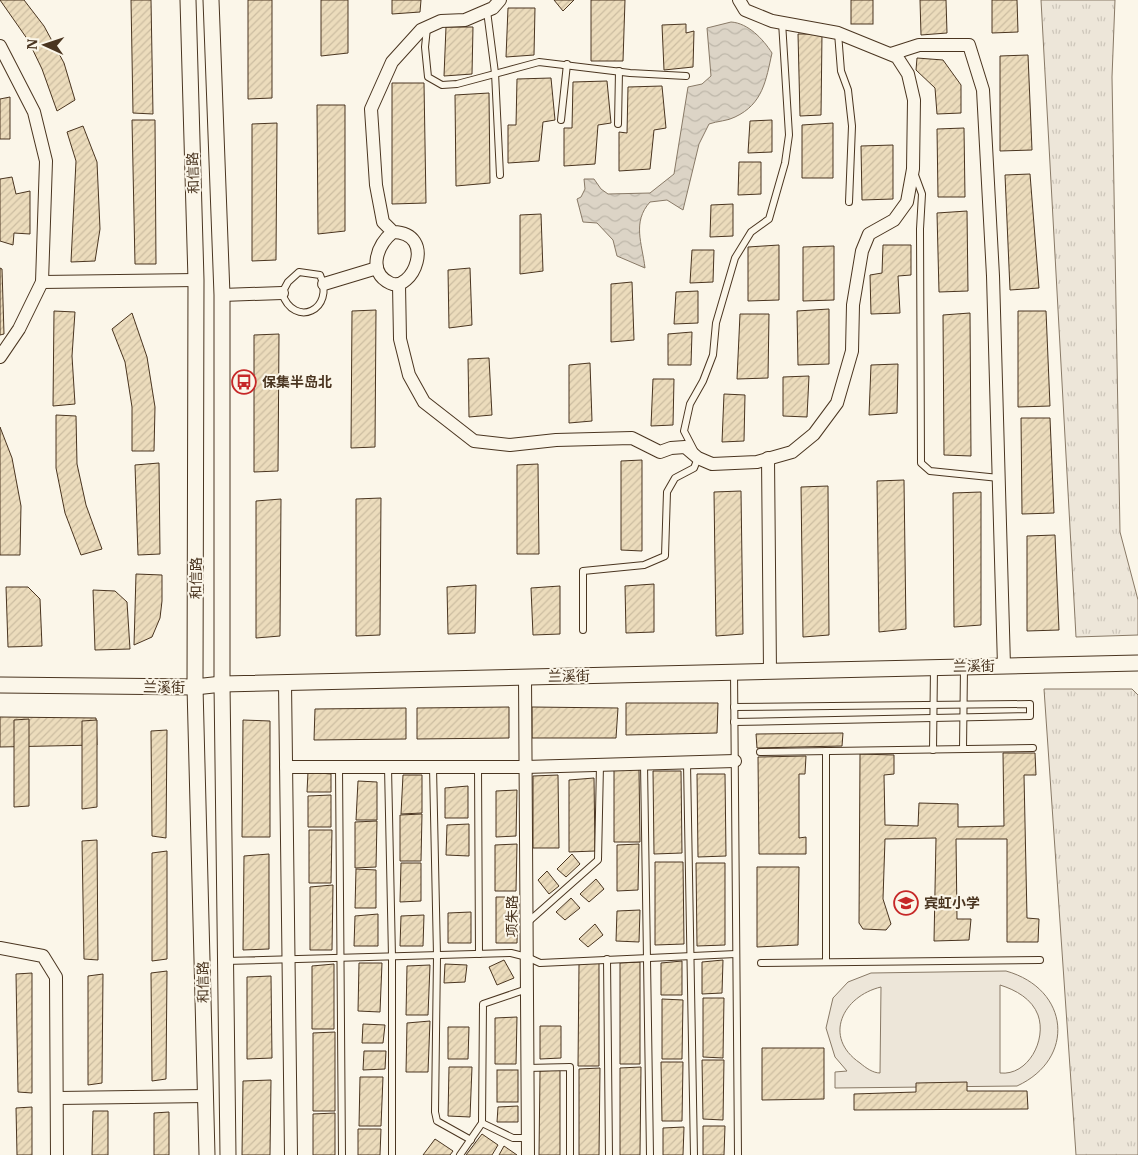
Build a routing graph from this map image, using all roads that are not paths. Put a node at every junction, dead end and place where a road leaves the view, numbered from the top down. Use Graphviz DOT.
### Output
graph roads {
  1 [pos="188,0"];
  2 [pos="211,0"];
  3 [pos="500,0"];
  4 [pos="739,0"];
  5 [pos="486,11"];
  6 [pos="782,22"];
  7 [pos="427,27"];
  8 [pos="838,33"];
  9 [pos="0,46"];
  10 [pos="891,54"];
  11 [pos="567,64"];
  12 [pos="619,71"];
  13 [pos="495,72"];
  14 [pos="686,76"];
  15 [pos="561,120"];
  16 [pos="618,124"];
  17 [pos="914,169"];
  18 [pos="500,175"];
  19 [pos="848,202"];
  20 [pos="393,232"];
  21 [pos="377,268"];
  22 [pos="196,280"];
  23 [pos="42,282"];
  24 [pos="324,284"];
  25 [pos="399,285"];
  26 [pos="282,293"];
  27 [pos="222,296"];
  28 [pos="0,358"];
  29 [pos="698,458"];
  30 [pos="768,458"];
  31 [pos="999,478"];
  32 [pos="583,630"];
  33 [pos="1138,663"];
  34 [pos="964,666"];
  35 [pos="1004,666"];
  36 [pos="934,667"];
  37 [pos="770,671"];
  38 [pos="734,672"];
  39 [pos="525,677"];
  40 [pos="284,683"];
  41 [pos="222,684"];
  42 [pos="0,685"];
  43 [pos="196,687"];
  44 [pos="934,705"];
  45 [pos="963,705"];
  46 [pos="734,707"];
  47 [pos="963,717"];
  48 [pos="934,718"];
  49 [pos="734,722"];
  50 [pos="1033,748"];
  51 [pos="962,749"];
  52 [pos="933,750"];
  53 [pos="826,751"];
  54 [pos="760,752"];
  55 [pos="735,761"];
  56 [pos="687,762"];
  57 [pos="644,764"];
  58 [pos="600,765"];
  59 [pos="339,767"];
  60 [pos="388,767"];
  61 [pos="433,767"];
  62 [pos="478,767"];
  63 [pos="525,767"];
  64 [pos="286,768"];
  65 [pos="527,923"];
  66 [pos="0,948"];
  67 [pos="479,954"];
  68 [pos="736,954"];
  69 [pos="437,956"];
  70 [pos="527,956"];
  71 [pos="690,956"];
  72 [pos="392,957"];
  73 [pos="341,958"];
  74 [pos="647,958"];
  75 [pos="607,959"];
  76 [pos="288,960"];
  77 [pos="1040,960"];
  78 [pos="225,961"];
  79 [pos="826,962"];
  80 [pos="761,963"];
  81 [pos="527,989"];
  82 [pos="528,1068"];
  83 [pos="206,1096"];
  84 [pos="58,1098"];
  85 [pos="482,1123"];
  86 [pos="528,1138"];
  87 [pos="471,1140"];
  88 [pos="57,1155"];
  89 [pos="208,1155"];
  90 [pos="228,1155"];
  91 [pos="291,1155"];
  92 [pos="342,1155"];
  93 [pos="392,1155"];
  94 [pos="460,1155"];
  95 [pos="528,1155"];
  96 [pos="570,1155"];
  97 [pos="609,1155"];
  98 [pos="650,1155"];
  99 [pos="694,1155"];
  100 [pos="738,1155"];
  1 -- 22 [label="street, 和信路"];
  2 -- 27 [label="street, 和信路"];
  3 -- 5 [label="street"];
  4 -- 6 [label="street"];
  5 -- 7 [label="street"];
  5 -- 13 [label="lane"];
  6 -- 8 [label="street"];
  6 -- 29 [label="lane"];
  7 -- 13 [label="lane"];
  7 -- 20 [label="street"];
  8 -- 10 [label="street"];
  8 -- 19 [label="lane"];
  9 -- 23 [label="street"];
  10 -- 17 [label="street"];
  10 -- 31 [label="street"];
  11 -- 12 [label="lane"];
  11 -- 13 [label="lane"];
  11 -- 15 [label="lane"];
  12 -- 14 [label="lane"];
  12 -- 16 [label="lane"];
  13 -- 18 [label="lane"];
  17 -- 30 [label="street"];
  17 -- 31 [label="lane"];
  20 -- 21 [label="street"];
  20 -- 25 [label="street"];
  21 -- 24 [label="street"];
  21 -- 25 [label="street"];
  22 -- 23 [label="street"];
  22 -- 43 [label="street, 和信路"];
  23 -- 28 [label="street"];
  24 -- 26 [label="lane"];
  24 -- 26 [label="lane"];
  25 -- 29 [label="street"];
  26 -- 27 [label="street"];
  27 -- 41 [label="street, 和信路"];
  29 -- 30 [label="street"];
  29 -- 32 [label="lane"];
  30 -- 37 [label="street"];
  31 -- 35 [label="street"];
  33 -- 35 [label="street, 兰溪街"];
  34 -- 35 [label="street, 兰溪街"];
  34 -- 36 [label="street, 兰溪街"];
  34 -- 45 [label="lane"];
  36 -- 37 [label="street, 兰溪街"];
  36 -- 44 [label="lane"];
  37 -- 38 [label="street, 兰溪街"];
  38 -- 39 [label="street, 兰溪街"];
  38 -- 46 [label="lane"];
  39 -- 40 [label="street, 兰溪街"];
  39 -- 63 [label="street, 项朱路"];
  40 -- 41 [label="street, 兰溪街"];
  40 -- 64 [label="street"];
  41 -- 43 [label="street, 兰溪街"];
  41 -- 78 [label="street, 和信路"];
  42 -- 43 [label="street, 兰溪街"];
  43 -- 83 [label="street, 和信路"];
  44 -- 45 [label="lane"];
  44 -- 46 [label="lane"];
  44 -- 48 [label="lane"];
  45 -- 47 [label="lane"];
  45 -- 47 [label="lane"];
  46 -- 49 [label="lane"];
  47 -- 48 [label="lane"];
  47 -- 51 [label="lane"];
  48 -- 49 [label="lane"];
  48 -- 52 [label="lane"];
  49 -- 55 [label="lane"];
  50 -- 51 [label="lane"];
  51 -- 52 [label="lane"];
  52 -- 53 [label="lane"];
  53 -- 54 [label="lane"];
  53 -- 79 [label="lane"];
  55 -- 56 [label="street"];
  55 -- 68 [label="lane"];
  56 -- 57 [label="street"];
  56 -- 71 [label="lane"];
  57 -- 58 [label="street"];
  57 -- 74 [label="lane"];
  58 -- 63 [label="street"];
  58 -- 65 [label="lane"];
  59 -- 60 [label="street"];
  59 -- 64 [label="street"];
  59 -- 73 [label="lane"];
  60 -- 61 [label="street"];
  60 -- 72 [label="lane"];
  61 -- 62 [label="street"];
  61 -- 69 [label="lane"];
  62 -- 63 [label="street"];
  62 -- 67 [label="lane"];
  63 -- 65 [label="street, 项朱路"];
  64 -- 76 [label="street"];
  65 -- 70 [label="street, 项朱路"];
  66 -- 84 [label="street"];
  67 -- 69 [label="lane"];
  67 -- 70 [label="lane"];
  68 -- 71 [label="lane"];
  68 -- 100 [label="lane"];
  69 -- 72 [label="lane"];
  69 -- 87 [label="lane"];
  70 -- 75 [label="lane"];
  70 -- 81 [label="street, 项朱路"];
  71 -- 74 [label="lane"];
  71 -- 99 [label="lane"];
  72 -- 73 [label="lane"];
  72 -- 93 [label="lane"];
  73 -- 76 [label="lane"];
  73 -- 92 [label="lane"];
  74 -- 75 [label="lane"];
  74 -- 98 [label="lane"];
  75 -- 97 [label="lane"];
  76 -- 78 [label="lane"];
  76 -- 91 [label="street"];
  77 -- 79 [label="lane"];
  78 -- 90 [label="street, 和信路"];
  79 -- 80 [label="lane"];
  81 -- 82 [label="street, 项朱路"];
  81 -- 85 [label="lane"];
  82 -- 86 [label="street, 项朱路"];
  82 -- 96 [label="lane"];
  83 -- 84 [label="street"];
  83 -- 89 [label="street, 和信路"];
  84 -- 88 [label="street"];
  85 -- 86 [label="lane"];
  85 -- 87 [label="lane"];
  86 -- 95 [label="street, 项朱路"];
  87 -- 94 [label="lane"];
}
